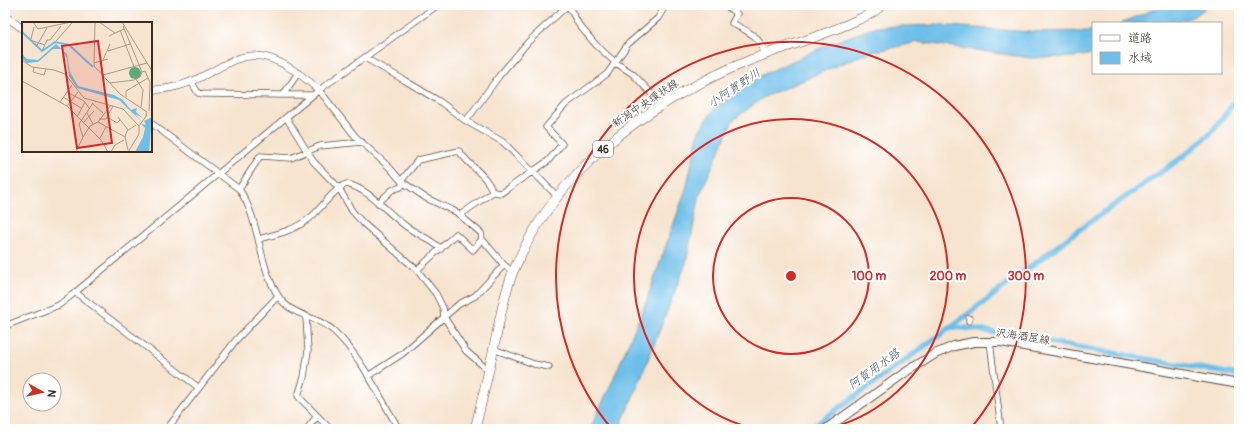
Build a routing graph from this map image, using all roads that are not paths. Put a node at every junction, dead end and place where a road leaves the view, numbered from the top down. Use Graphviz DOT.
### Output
graph roads {
  1 [pos="438,5"];
  2 [pos="568,5"];
  3 [pos="666,5"];
  4 [pos="725,5"];
  5 [pos="882,5"];
  6 [pos="5,16"];
  7 [pos="22,28"];
  8 [pos="765,54"];
  9 [pos="364,58"];
  10 [pos="616,63"];
  11 [pos="298,73"];
  12 [pos="191,81"];
  13 [pos="152,90"];
  14 [pos="316,92"];
  15 [pos="283,95"];
  16 [pos="663,106"];
  17 [pos="286,117"];
  18 [pos="466,121"];
  19 [pos="152,124"];
  20 [pos="362,142"];
  21 [pos="306,151"];
  22 [pos="533,170"];
  23 [pos="218,173"];
  24 [pos="402,182"];
  25 [pos="339,188"];
  26 [pos="239,189"];
  27 [pos="493,192"];
  28 [pos="557,196"];
  29 [pos="378,203"];
  30 [pos="460,215"];
  31 [pos="259,239"];
  32 [pos="482,239"];
  33 [pos="441,249"];
  34 [pos="504,265"];
  35 [pos="417,270"];
  36 [pos="513,272"];
  37 [pos="75,292"];
  38 [pos="278,296"];
  39 [pos="306,317"];
  40 [pos="444,317"];
  41 [pos="5,326"];
  42 [pos="990,342"];
  43 [pos="493,349"];
  44 [pos="549,367"];
  45 [pos="488,370"];
  46 [pos="368,376"];
  47 [pos="1239,384"];
  48 [pos="199,388"];
  49 [pos="317,416"];
  50 [pos="169,427"];
  51 [pos="176,429"];
  52 [pos="307,429"];
  53 [pos="330,429"];
  54 [pos="399,429"];
  55 [pos="475,429"];
  56 [pos="826,429"];
  57 [pos="1001,429"];
  1 -- 9 [label="street"];
  2 -- 10 [label="street"];
  2 -- 18 [label="street"];
  3 -- 10 [label="street"];
  4 -- 8 [label="street"];
  5 -- 8 [label="main road, 新潟中央環状線 / 46"];
  6 -- 7 [label="street"];
  8 -- 16 [label="main road, 新潟中央環状線 / 46"];
  9 -- 14 [label="street"];
  9 -- 18 [label="street"];
  10 -- 16 [label="street"];
  10 -- 22 [label="street"];
  11 -- 12 [label="street"];
  11 -- 14 [label="street"];
  11 -- 15 [label="street"];
  12 -- 13 [label="street"];
  12 -- 15 [label="street"];
  14 -- 15 [label="street"];
  14 -- 17 [label="street"];
  14 -- 20 [label="street"];
  16 -- 28 [label="main road, 新潟中央環状線 / 46"];
  17 -- 21 [label="street"];
  17 -- 23 [label="street"];
  18 -- 22 [label="street"];
  19 -- 23 [label="street"];
  20 -- 21 [label="street"];
  20 -- 24 [label="street"];
  21 -- 25 [label="street"];
  21 -- 26 [label="street"];
  22 -- 27 [label="street"];
  22 -- 28 [label="street"];
  23 -- 26 [label="street"];
  23 -- 37 [label="street"];
  24 -- 27 [label="street"];
  24 -- 29 [label="street"];
  24 -- 30 [label="street"];
  25 -- 29 [label="street"];
  25 -- 31 [label="street"];
  25 -- 35 [label="street"];
  26 -- 31 [label="street"];
  27 -- 30 [label="street"];
  28 -- 36 [label="main road, 新潟中央環状線 / 46"];
  29 -- 33 [label="street"];
  30 -- 32 [label="street"];
  31 -- 38 [label="street"];
  32 -- 33 [label="street"];
  32 -- 34 [label="street"];
  33 -- 35 [label="street"];
  34 -- 36 [label="street"];
  34 -- 40 [label="street"];
  35 -- 40 [label="street"];
  36 -- 43 [label="main road, 新潟中央環状線 / 46"];
  37 -- 41 [label="street"];
  37 -- 48 [label="street"];
  38 -- 39 [label="street"];
  38 -- 48 [label="street"];
  39 -- 46 [label="street"];
  39 -- 49 [label="street"];
  40 -- 45 [label="street"];
  40 -- 46 [label="street"];
  42 -- 47 [label="main road, 沢海酒屋線"];
  42 -- 56 [label="main road, 沢海酒屋線"];
  42 -- 57 [label="street"];
  43 -- 44 [label="street"];
  43 -- 45 [label="main road, 新潟中央環状線 / 46"];
  45 -- 55 [label="main road, 新潟中央環状線 / 46"];
  46 -- 54 [label="street"];
  48 -- 50 [label="street"];
  49 -- 52 [label="street"];
  49 -- 53 [label="street"];
  50 -- 51 [label="street"];
}
